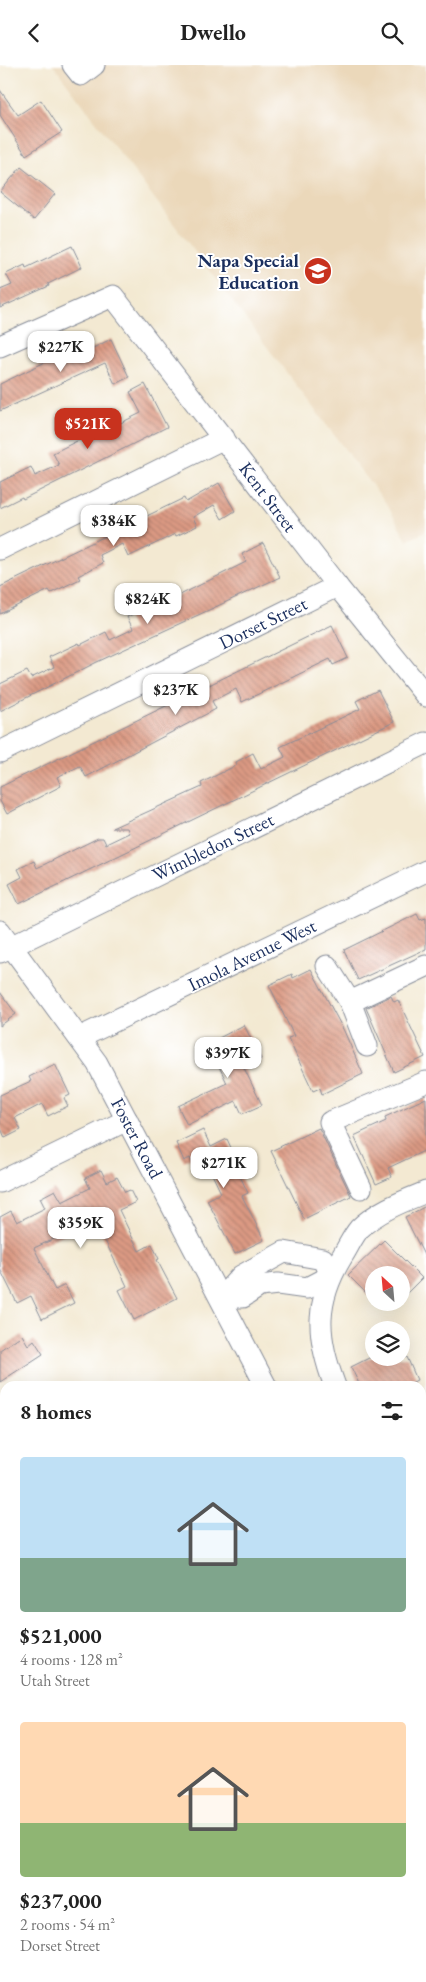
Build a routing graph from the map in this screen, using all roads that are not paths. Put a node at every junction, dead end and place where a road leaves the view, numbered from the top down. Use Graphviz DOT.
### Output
graph roads {
  1 [pos="73,65"];
  2 [pos="94,65"];
  3 [pos="0,346"];
  4 [pos="224,438"];
  5 [pos="0,549"];
  6 [pos="337,586"];
  7 [pos="426,697"];
  8 [pos="426,743"];
  9 [pos="0,752"];
  10 [pos="426,871"];
  11 [pos="4,943"];
  12 [pos="327,966"];
  13 [pos="426,966"];
  14 [pos="350,1002"];
  15 [pos="79,1038"];
  16 [pos="366,1046"];
  17 [pos="426,1081"];
  18 [pos="127,1120"];
  19 [pos="0,1182"];
  20 [pos="361,1189"];
  21 [pos="426,1192"];
  22 [pos="330,1276"];
  23 [pos="222,1297"];
  24 [pos="264,1381"];
  25 [pos="332,1381"];
  1 -- 2 [label="street"];
  3 -- 4 [label="street, Kent Street"];
  4 -- 5 [label="street"];
  4 -- 6 [label="street, Kent Street"];
  6 -- 7 [label="street, Kent Street"];
  6 -- 9 [label="street, Dorset Street"];
  8 -- 11 [label="street, Wimbledon Street"];
  10 -- 15 [label="street, Imola Avenue West"];
  11 -- 15 [label="street, Foster Road"];
  12 -- 14 [label="street"];
  13 -- 14 [label="street"];
  14 -- 16 [label="street"];
  15 -- 18 [label="street, Foster Road"];
  17 -- 20 [label="street"];
  18 -- 19 [label="street"];
  18 -- 23 [label="street, Foster Road"];
  21 -- 22 [label="street"];
  22 -- 23 [label="street"];
  22 -- 23 [label="street"];
  22 -- 25 [label="street"];
  23 -- 24 [label="street, Foster Road"];
}
